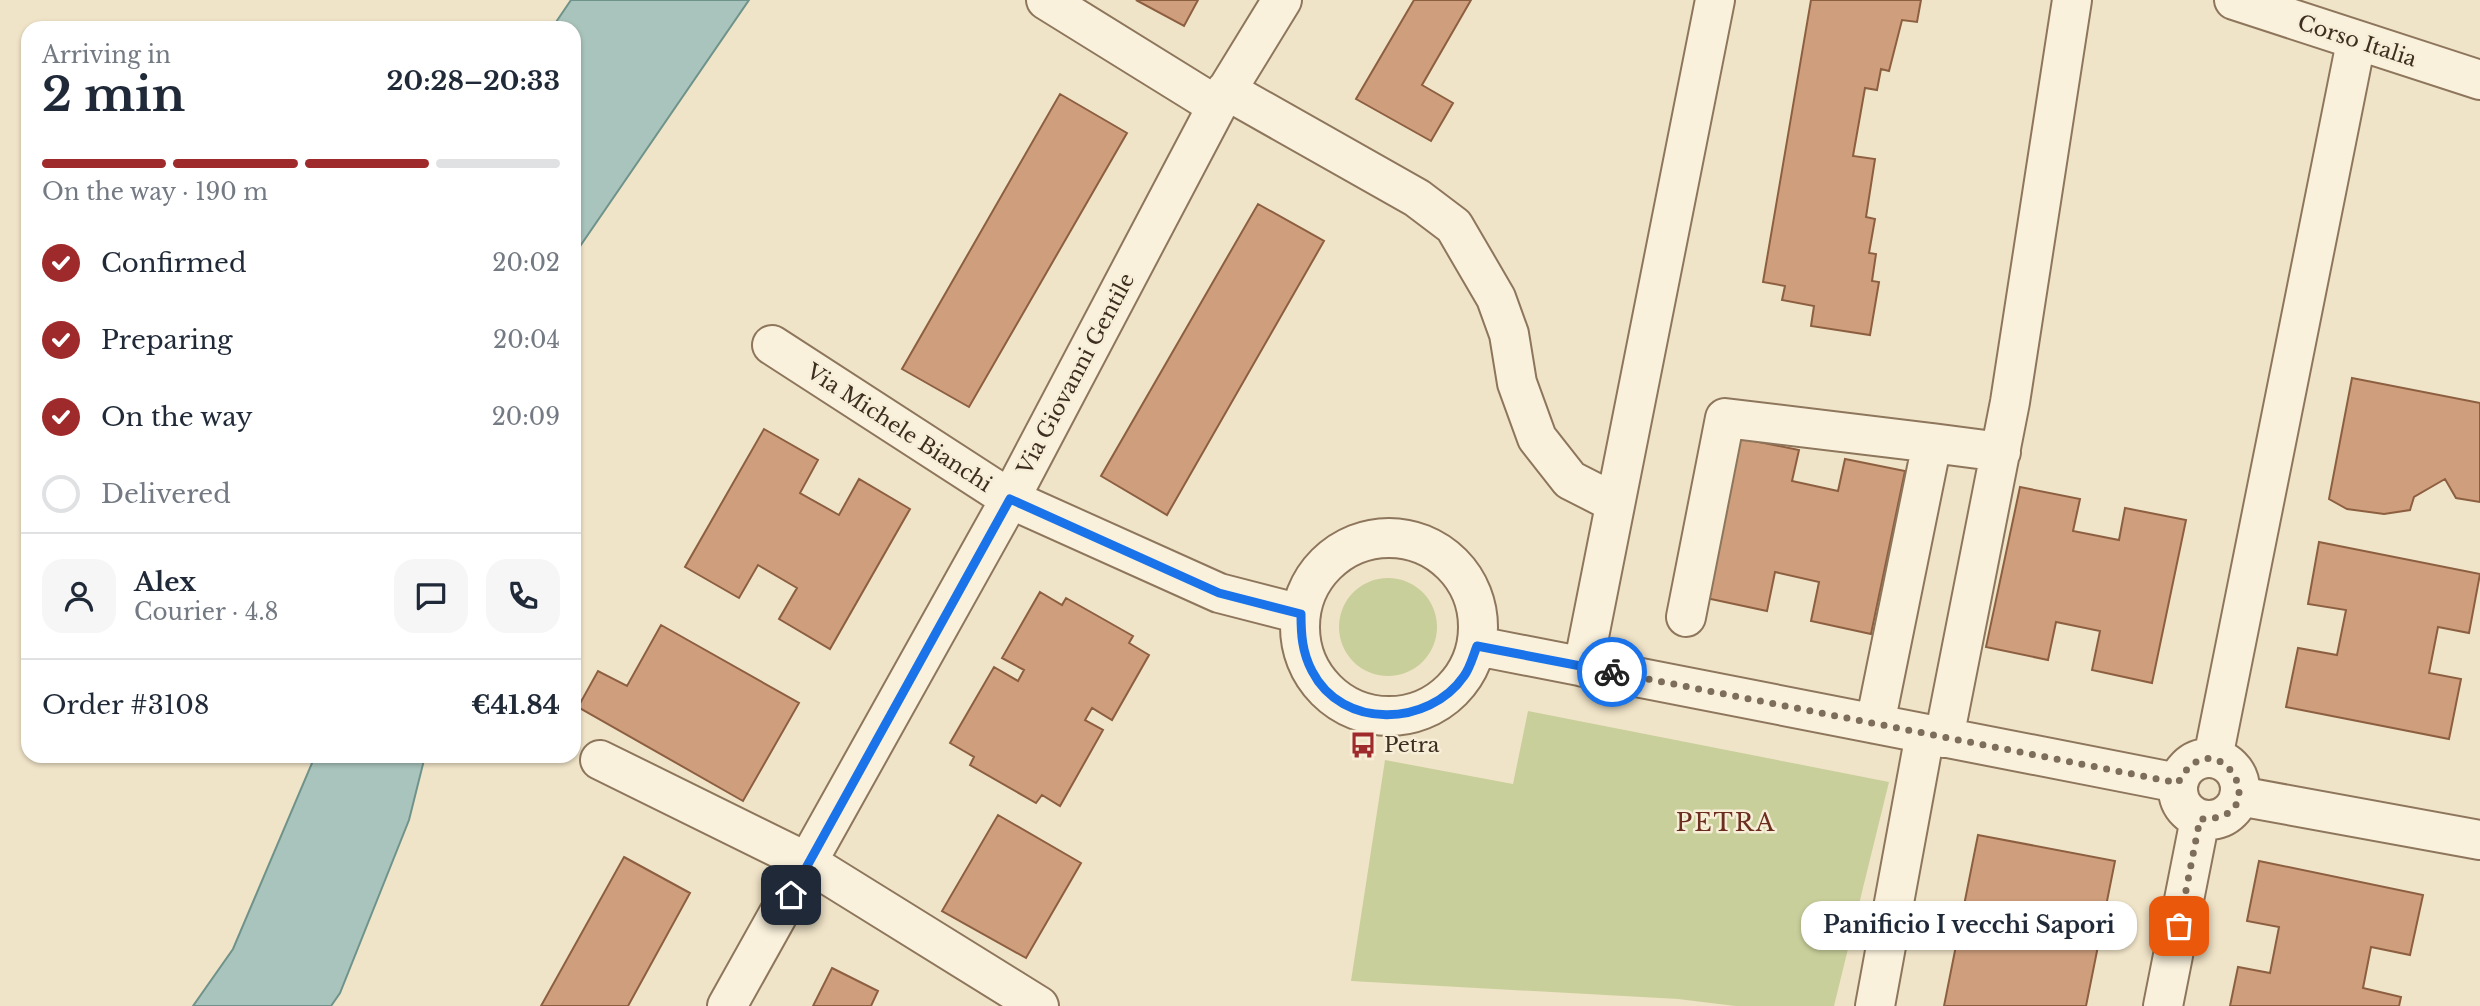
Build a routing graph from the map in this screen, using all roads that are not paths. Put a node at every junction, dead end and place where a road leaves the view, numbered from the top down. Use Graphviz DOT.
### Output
graph roads {
  1 [pos="1046,0"];
  2 [pos="1282,0"];
  3 [pos="1715,0"];
  4 [pos="2072,0"];
  5 [pos="2234,0"];
  6 [pos="2356,42"];
  7 [pos="2480,80"];
  8 [pos="1221,98"];
  9 [pos="772,345"];
  10 [pos="1932,443"];
  11 [pos="2001,452"];
  12 [pos="1010,499"];
  13 [pos="1615,503"];
  14 [pos="1301,614"];
  15 [pos="1686,617"];
  16 [pos="1477,646"];
  17 [pos="1583,667"];
  18 [pos="1875,724"];
  19 [pos="1934,736"];
  20 [pos="2213,758"];
  21 [pos="600,760"];
  22 [pos="2178,783"];
  23 [pos="2239,796"];
  24 [pos="2200,819"];
  25 [pos="2480,840"];
  26 [pos="807,862"];
  27 [pos="727,1006"];
  28 [pos="1039,1006"];
  29 [pos="1875,1006"];
  30 [pos="2163,1006"];
  1 -- 8 [label="street"];
  2 -- 8 [label="street, Via Giovanni Gentile"];
  3 -- 13 [label="street"];
  4 -- 11 [label="street"];
  5 -- 6 [label="street, Corso Italia"];
  6 -- 7 [label="street, Corso Italia"];
  6 -- 20 [label="street"];
  8 -- 12 [label="street, Via Giovanni Gentile"];
  8 -- 13 [label="street"];
  9 -- 12 [label="street, Via Michele Bianchi"];
  10 -- 11 [label="street"];
  10 -- 15 [label="street"];
  10 -- 18 [label="street"];
  11 -- 19 [label="street"];
  12 -- 14 [label="street, Via Michele Bianchi"];
  12 -- 26 [label="street, Via Giovanni Gentile"];
  13 -- 17 [label="street"];
  14 -- 16 [label="street"];
  14 -- 16 [label="street"];
  16 -- 17 [label="street"];
  17 -- 18 [label="street"];
  18 -- 19 [label="street"];
  19 -- 22 [label="street"];
  19 -- 29 [label="street"];
  20 -- 22 [label="street"];
  20 -- 23 [label="street"];
  21 -- 26 [label="street"];
  22 -- 24 [label="street"];
  23 -- 24 [label="street"];
  23 -- 25 [label="street"];
  24 -- 30 [label="street"];
  26 -- 27 [label="street, Via Giovanni Gentile"];
  26 -- 28 [label="street"];
}
